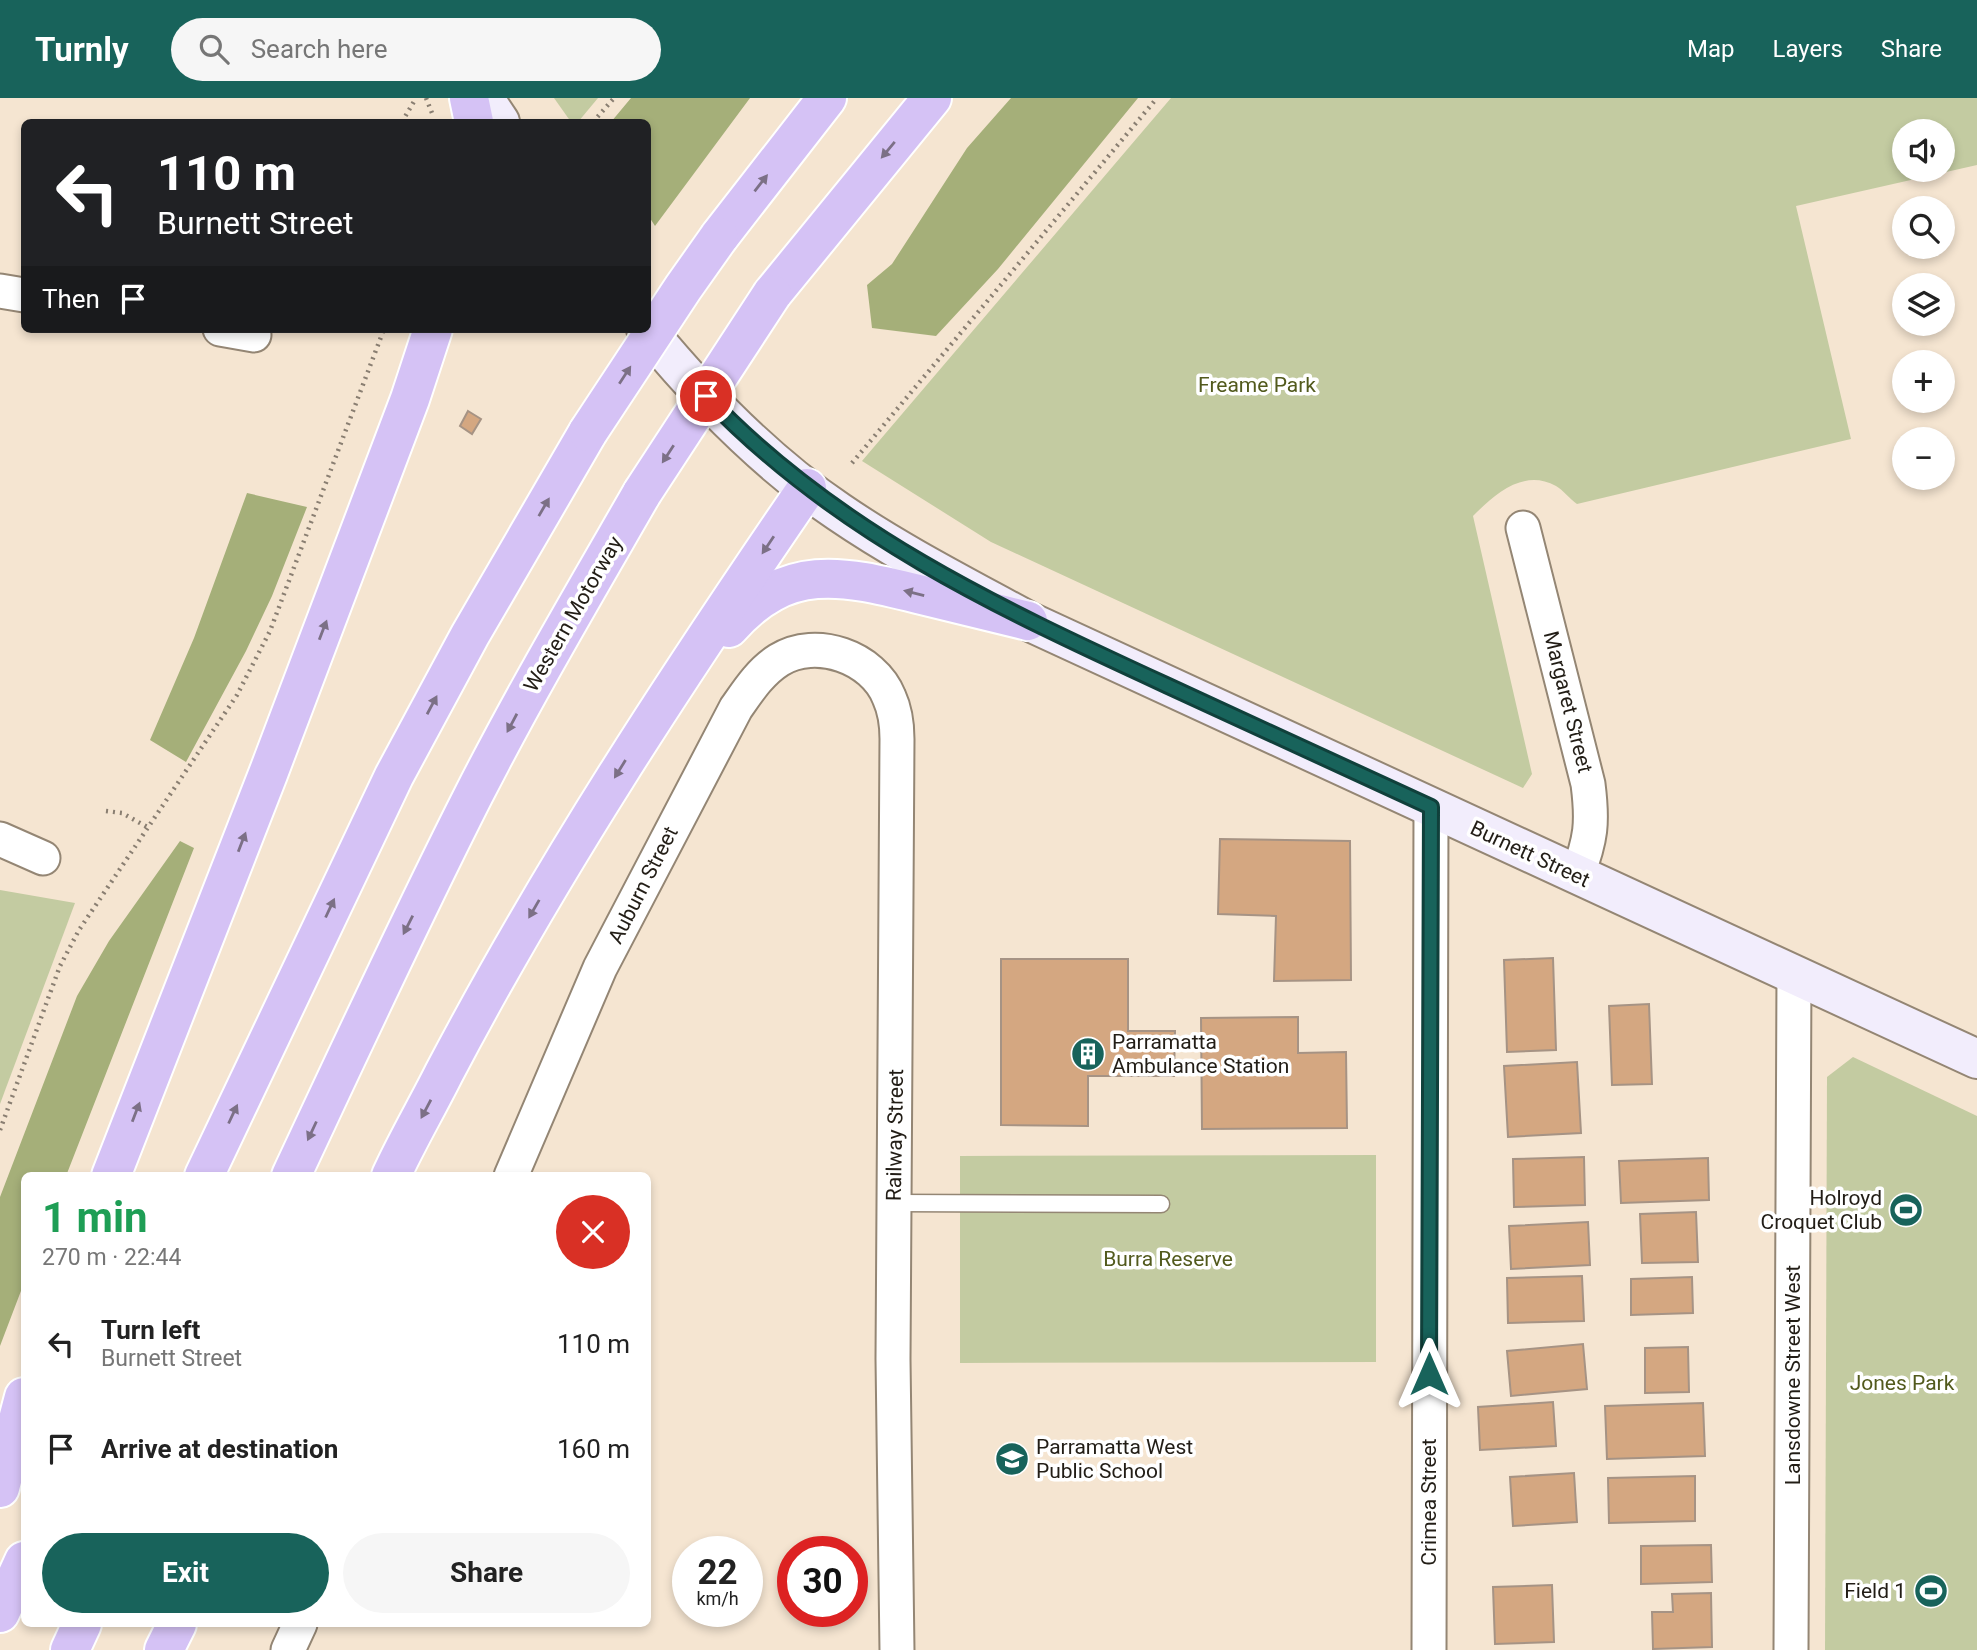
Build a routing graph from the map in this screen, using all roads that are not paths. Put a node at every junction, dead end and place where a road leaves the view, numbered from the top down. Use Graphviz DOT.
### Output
graph roads {
  1 [pos="469,98"];
  2 [pos="484,98"];
  3 [pos="827,98"];
  4 [pos="932,98"];
  5 [pos="473,119"];
  6 [pos="498,119"];
  7 [pos="0,291"];
  8 [pos="21,294"];
  9 [pos="243,333"];
  10 [pos="432,333"];
  11 [pos="457,333"];
  12 [pos="649,333"];
  13 [pos="254,335"];
  14 [pos="410,399"];
  15 [pos="807,488"];
  16 [pos="1523,528"];
  17 [pos="1028,621"];
  18 [pos="832,652"];
  19 [pos="656,711"];
  20 [pos="1431,807"];
  21 [pos="0,839"];
  22 [pos="43,858"];
  23 [pos="1577,876"];
  24 [pos="1794,973"];
  25 [pos="1977,1059"];
  26 [pos="113,1172"];
  27 [pos="207,1172"];
  28 [pos="293,1172"];
  29 [pos="393,1172"];
  30 [pos="513,1172"];
  31 [pos="894,1203"];
  32 [pos="1161,1204"];
  33 [pos="21,1408"];
  34 [pos="0,1488"];
  35 [pos="21,1568"];
  36 [pos="0,1613"];
  37 [pos="81,1627"];
  38 [pos="176,1627"];
  39 [pos="299,1627"];
  40 [pos="70,1650"];
  41 [pos="164,1650"];
  42 [pos="288,1650"];
  43 [pos="898,1650"];
  44 [pos="1429,1650"];
  45 [pos="1791,1650"];
  1 -- 5 [label="highway"];
  2 -- 6 [label="main road"];
  27 -- 3 [label="highway, one-way, bridge"];
  4 -- 28 [label="highway, Western Motorway, one-way, bridge"];
  7 -- 8 [label="street"];
  9 -- 13 [label="street"];
  10 -- 14 [label="highway"];
  11 -- 14 [label="highway"];
  12 -- 15 [label="main road, Burnett Street"];
  26 -- 14 [label="highway, one-way"];
  15 -- 17 [label="main road, Burnett Street"];
  15 -- 19 [label="highway, one-way"];
  16 -- 23 [label="street, Margaret Street"];
  17 -- 19 [label="highway, one-way"];
  17 -- 20 [label="main road, Burnett Street"];
  18 -- 30 [label="street, Auburn Street"];
  18 -- 31 [label="street, Railway Street"];
  19 -- 29 [label="highway, one-way"];
  20 -- 23 [label="main road, Burnett Street"];
  20 -- 44 [label="street, Crimea Street"];
  21 -- 22 [label="street"];
  23 -- 24 [label="main road, Burnett Street"];
  24 -- 25 [label="main road, Burnett Street"];
  24 -- 45 [label="street, Lansdowne Street West"];
  31 -- 32 [label="lane"];
  31 -- 43 [label="street, Railway Street"];
  33 -- 34 [label="highway"];
  35 -- 36 [label="highway"];
  37 -- 40 [label="highway"];
  38 -- 41 [label="highway"];
  39 -- 42 [label="street"];
}
